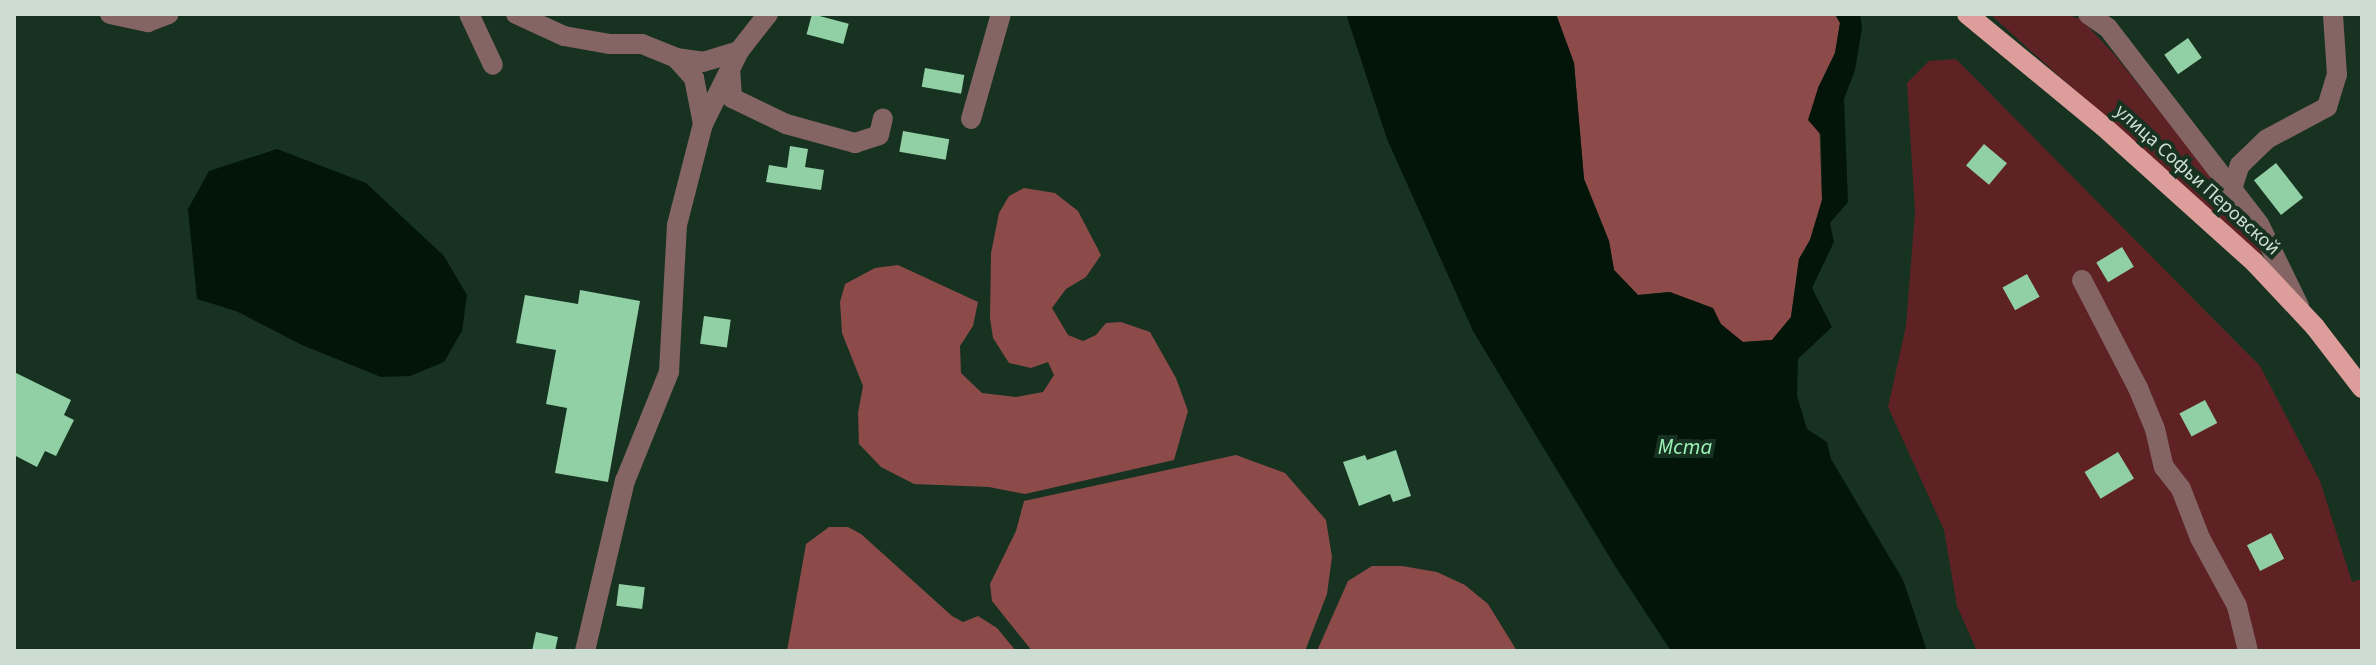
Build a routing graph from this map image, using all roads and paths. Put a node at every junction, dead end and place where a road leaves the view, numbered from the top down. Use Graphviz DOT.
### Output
graph roads {
  1 [pos="110,14"];
  2 [pos="169,14"];
  3 [pos="469,14"];
  4 [pos="516,14"];
  5 [pos="768,14"];
  6 [pos="1001,14"];
  7 [pos="2088,14"];
  8 [pos="2333,14"];
  9 [pos="1974,20"];
  10 [pos="676,58"];
  11 [pos="734,60"];
  12 [pos="493,65"];
  13 [pos="883,118"];
  14 [pos="971,119"];
  15 [pos="703,124"];
  16 [pos="2232,189"];
  17 [pos="2082,280"];
  18 [pos="2305,317"];
  19 [pos="2362,388"];
  20 [pos="585,651"];
  21 [pos="2248,651"];
  1 -- 2 [label="street"];
  3 -- 12 [label="street"];
  4 -- 10 [label="street"];
  5 -- 11 [label="street"];
  6 -- 14 [label="street"];
  7 -- 16 [label="street"];
  8 -- 16 [label="street"];
  9 -- 18 [label="main road, улица Софьи Перовской"];
  10 -- 11 [label="street"];
  10 -- 15 [label="street"];
  11 -- 13 [label="street"];
  11 -- 15 [label="street"];
  15 -- 20 [label="street"];
  16 -- 18 [label="street"];
  17 -- 21 [label="street"];
  18 -- 19 [label="main road, улица Софьи Перовской"];
}
